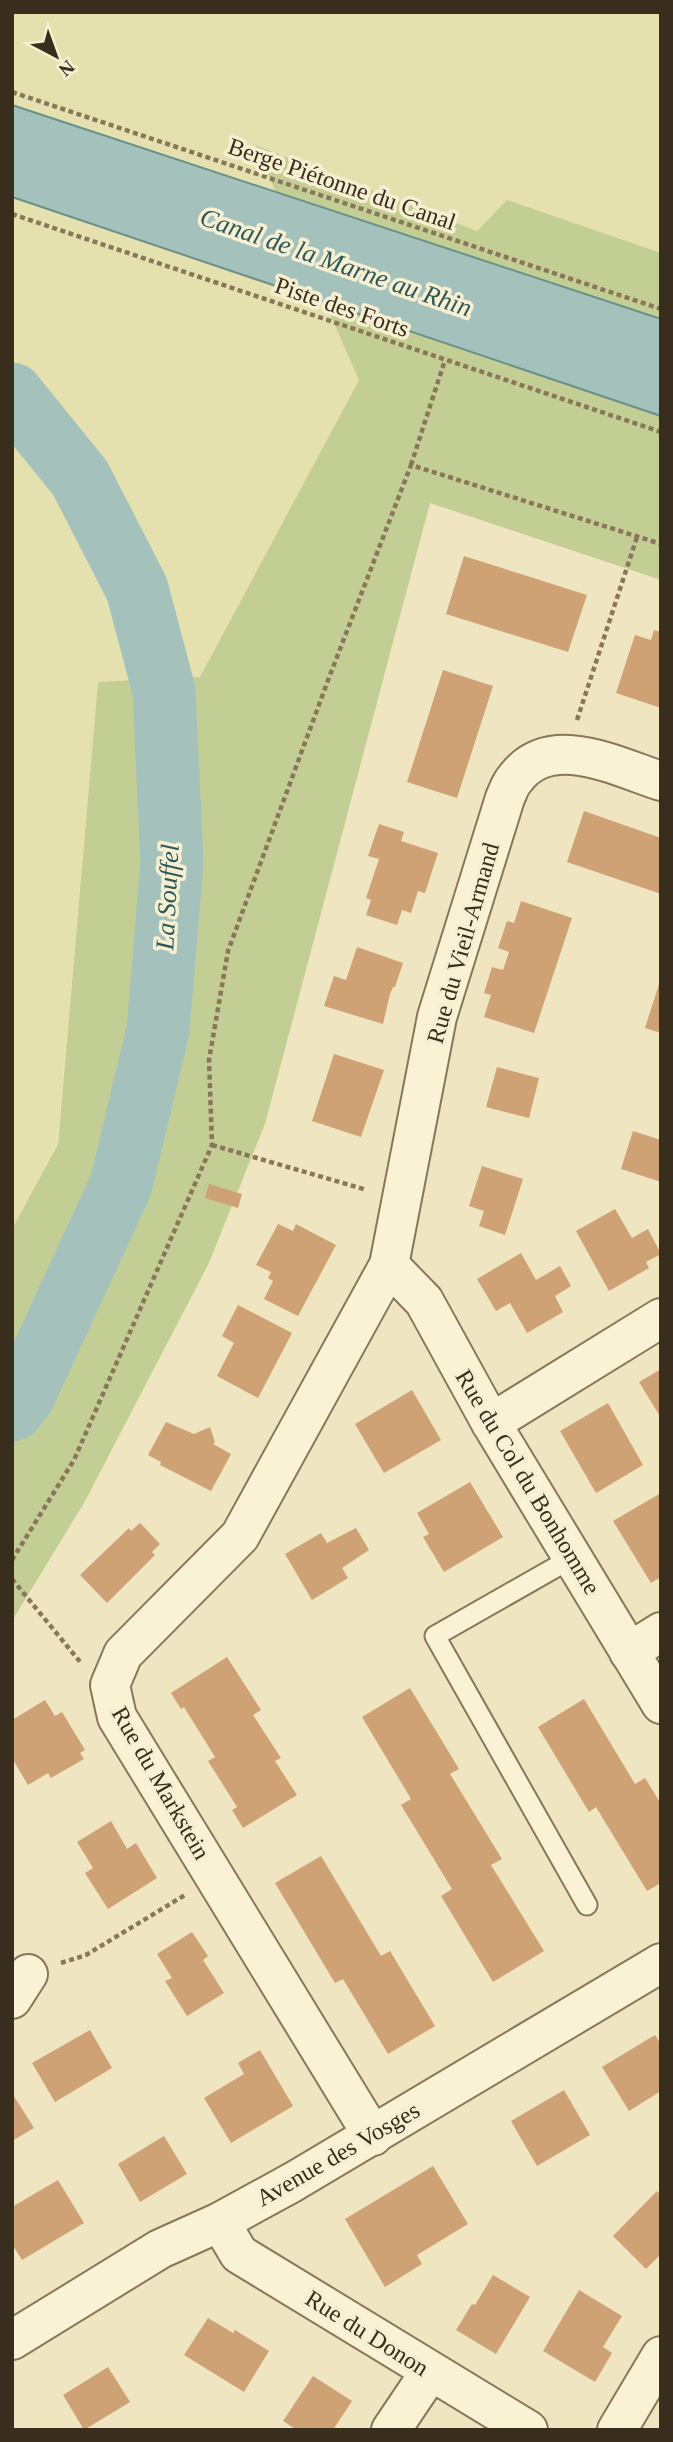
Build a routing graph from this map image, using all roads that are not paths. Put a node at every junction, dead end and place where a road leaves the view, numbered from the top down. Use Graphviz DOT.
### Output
graph roads {
  1 [pos="661,782"];
  2 [pos="389,1265"];
  3 [pos="661,1318"];
  4 [pos="491,1423"];
  5 [pos="572,1558"];
  6 [pos="645,1642"];
  7 [pos="661,1704"];
  8 [pos="587,1905"];
  9 [pos="661,1964"];
  10 [pos="373,2136"];
  11 [pos="220,2222"];
  12 [pos="12,2340"];
  13 [pos="661,2356"];
  14 [pos="430,2372"];
  15 [pos="391,2430"];
  16 [pos="528,2430"];
  17 [pos="617,2430"];
  1 -- 2 [label="street, Rue du Vieil-Armand"];
  2 -- 4 [label="street, Rue du Col du Bonhomme"];
  2 -- 10 [label="street, Rue du Markstein"];
  3 -- 4 [label="street"];
  4 -- 5 [label="street, Rue du Col du Bonhomme"];
  5 -- 6 [label="street, Rue du Col du Bonhomme"];
  5 -- 8 [label="lane"];
  6 -- 7 [label="street, Rue du Col du Bonhomme"];
  9 -- 10 [label="street, Avenue des Vosges"];
  10 -- 11 [label="street, Avenue des Vosges"];
  11 -- 12 [label="street, Avenue des Vosges"];
  11 -- 14 [label="street, Rue du Donon"];
  13 -- 17 [label="street"];
  14 -- 15 [label="street"];
  14 -- 16 [label="street, Rue du Donon"];
}
